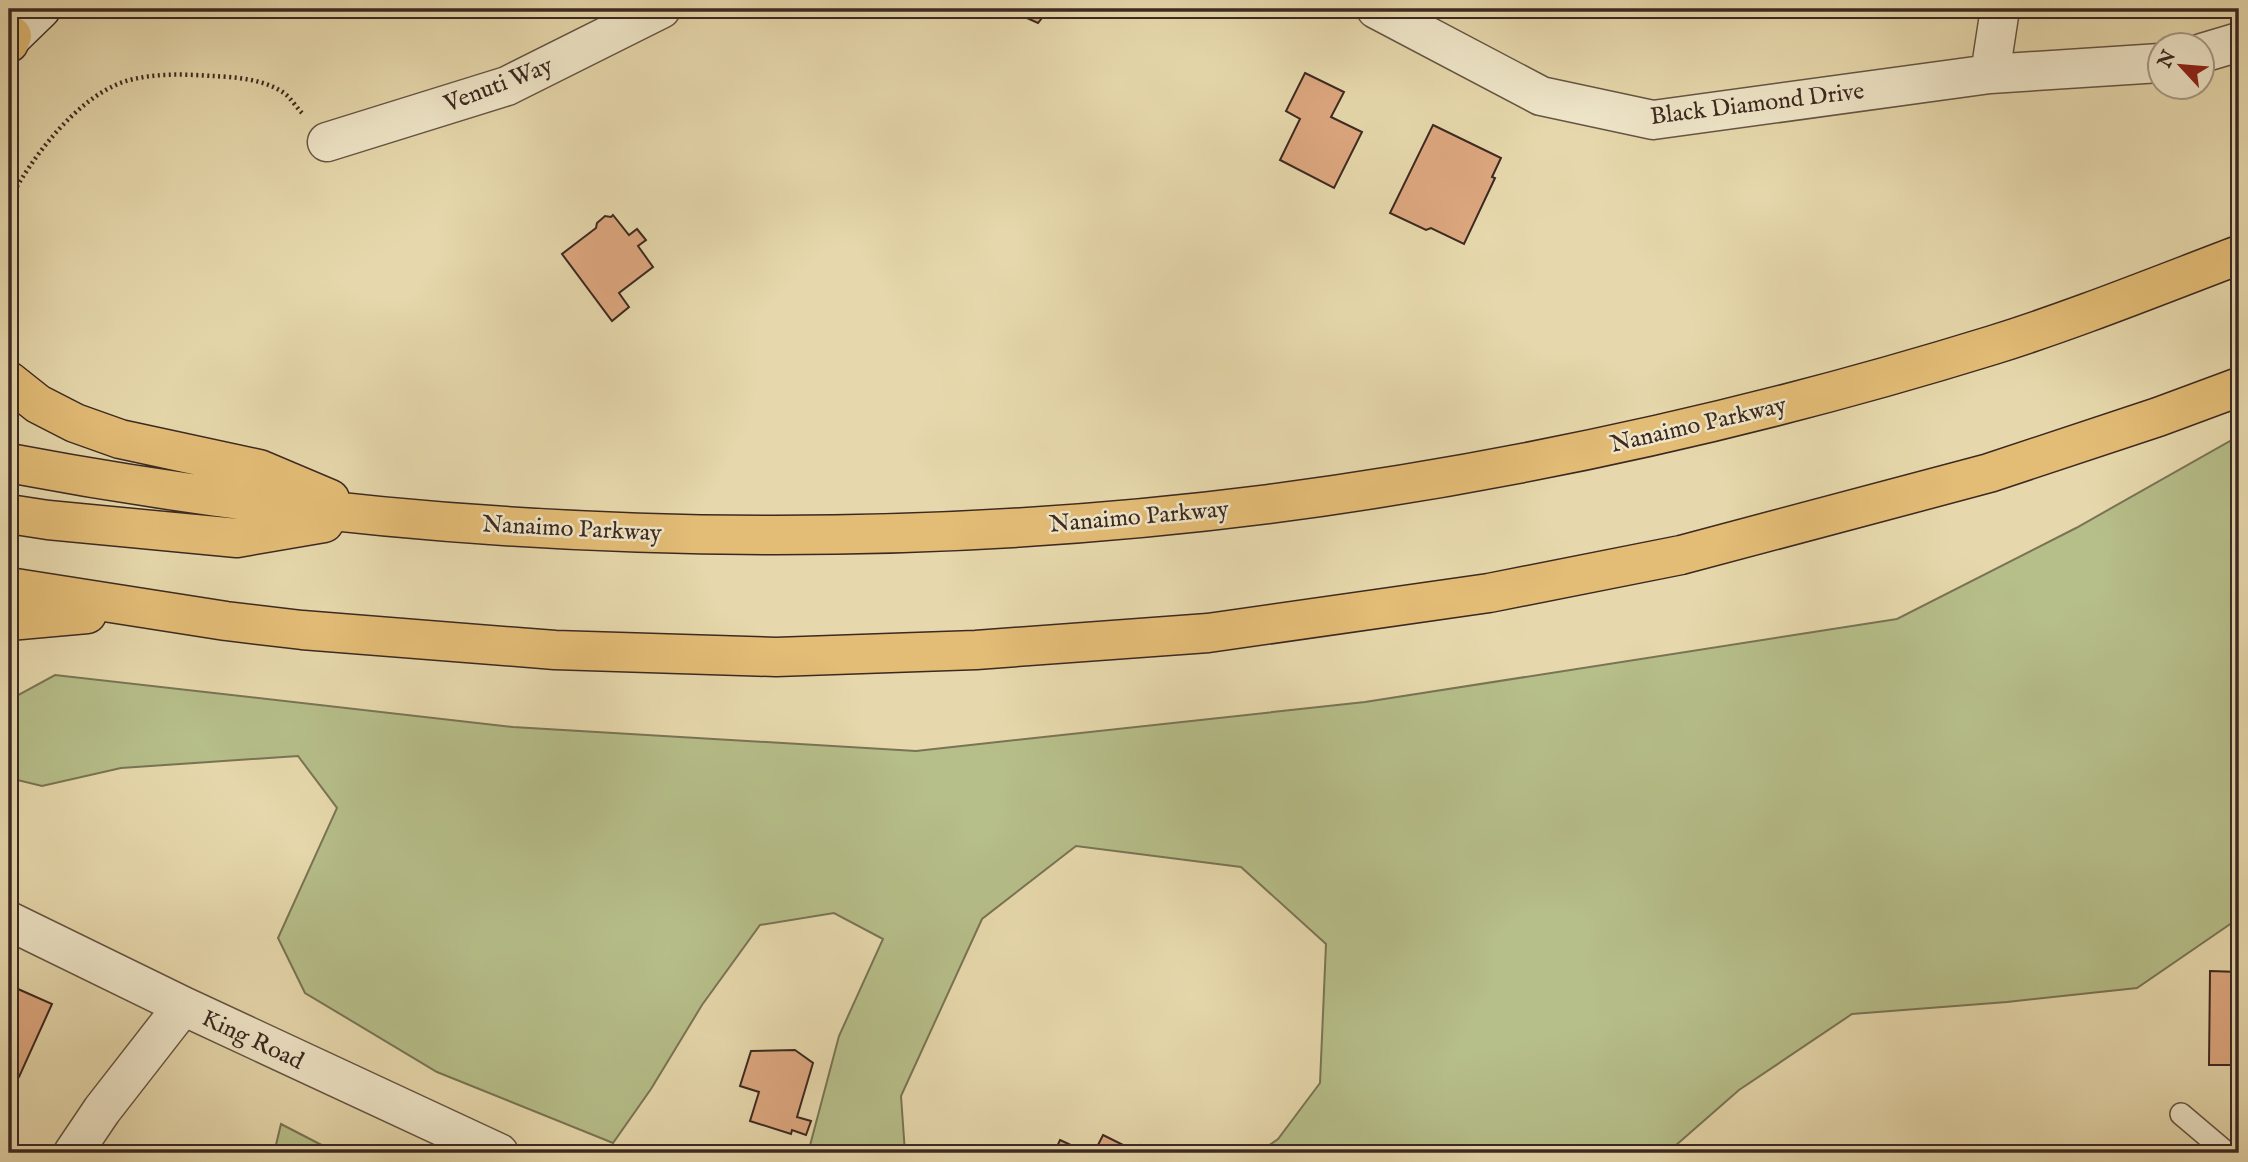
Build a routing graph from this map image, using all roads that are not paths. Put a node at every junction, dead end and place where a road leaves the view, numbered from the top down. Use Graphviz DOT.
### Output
graph roads {
  1 [pos="41,9"];
  2 [pos="661,9"];
  3 [pos="1376,9"];
  4 [pos="2000,9"];
  5 [pos="10,39"];
  6 [pos="2239,42"];
  7 [pos="2216,49"];
  8 [pos="2146,64"];
  9 [pos="1990,74"];
  10 [pos="327,142"];
  11 [pos="2239,255"];
  12 [pos="9,381"];
  13 [pos="2239,387"];
  14 [pos="9,463"];
  15 [pos="9,514"];
  16 [pos="371,516"];
  17 [pos="9,587"];
  18 [pos="127,606"];
  19 [pos="9,621"];
  20 [pos="9,921"];
  21 [pos="183,1006"];
  22 [pos="2181,1114"];
  23 [pos="72,1153"];
  24 [pos="499,1153"];
  25 [pos="2227,1153"];
  1 -- 5 [label="street"];
  2 -- 10 [label="street, Venuti Way"];
  3 -- 9 [label="street, Black Diamond Drive"];
  4 -- 9 [label="street"];
  6 -- 7 [label="street"];
  8 -- 9 [label="street, Black Diamond Drive"];
  11 -- 16 [label="highway, Nanaimo Parkway"];
  12 -- 16 [label="highway"];
  13 -- 18 [label="highway"];
  14 -- 16 [label="highway, Nanaimo Parkway"];
  15 -- 16 [label="highway"];
  17 -- 18 [label="highway"];
  18 -- 19 [label="highway"];
  20 -- 21 [label="street, King Road"];
  21 -- 23 [label="street"];
  21 -- 24 [label="street, King Road"];
  22 -- 25 [label="lane"];
}
